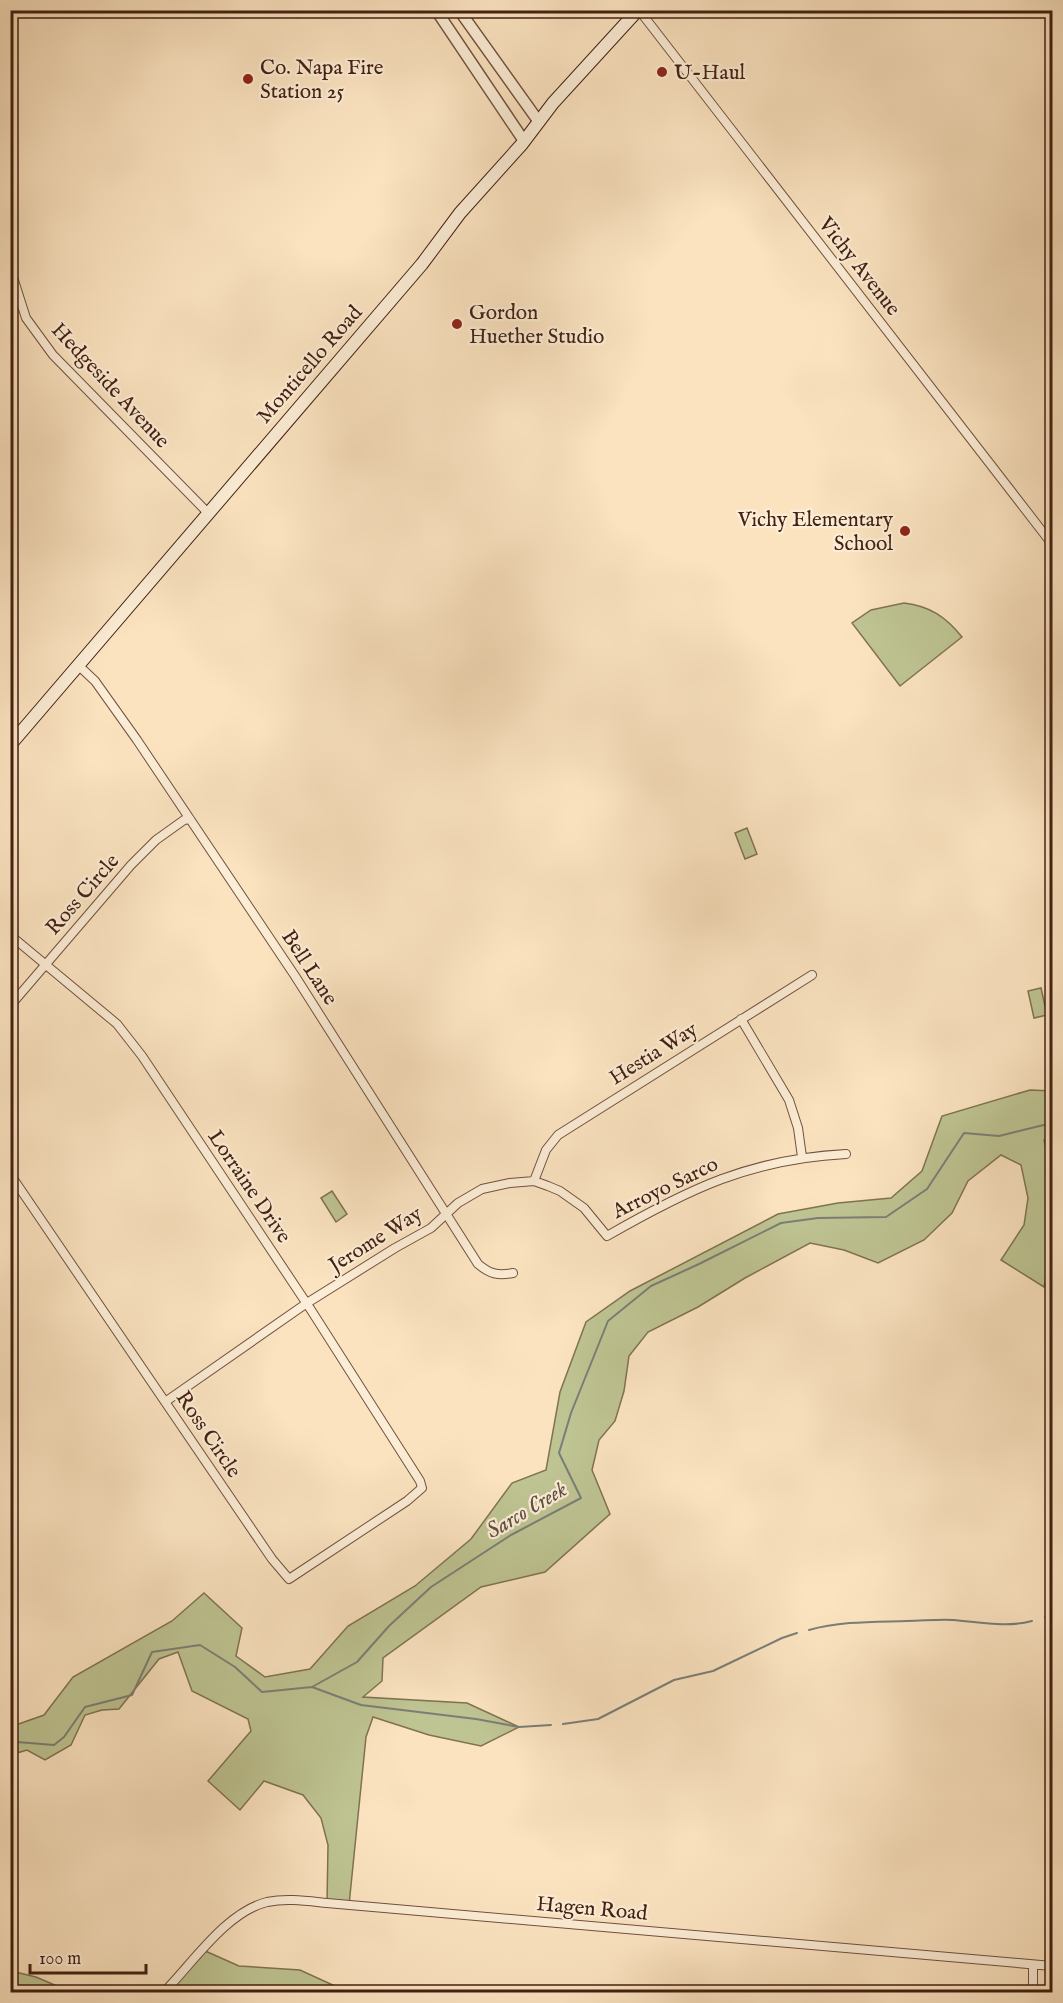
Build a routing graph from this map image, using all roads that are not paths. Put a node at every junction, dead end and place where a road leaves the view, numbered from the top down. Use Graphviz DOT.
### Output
graph roads {
  1 [pos="436,10"];
  2 [pos="459,10"];
  3 [pos="639,10"];
  4 [pos="539,122"];
  5 [pos="524,141"];
  6 [pos="10,268"];
  7 [pos="208,513"];
  8 [pos="1053,544"];
  9 [pos="79,666"];
  10 [pos="10,746"];
  11 [pos="190,819"];
  12 [pos="10,935"];
  13 [pos="45,964"];
  14 [pos="812,975"];
  15 [pos="10,1006"];
  16 [pos="741,1019"];
  17 [pos="846,1154"];
  18 [pos="802,1157"];
  19 [pos="10,1174"];
  20 [pos="534,1181"];
  21 [pos="447,1213"];
  22 [pos="607,1236"];
  23 [pos="513,1273"];
  24 [pos="306,1303"];
  25 [pos="165,1402"];
  26 [pos="422,1488"];
  27 [pos="1033,1965"];
  28 [pos="1053,1966"];
  29 [pos="164,1992"];
  30 [pos="1033,1992"];
  1 -- 5 [label="street"];
  2 -- 4 [label="street"];
  3 -- 4 [label="main road, Monticello Road"];
  3 -- 8 [label="street, Vichy Avenue"];
  4 -- 5 [label="main road, Monticello Road"];
  5 -- 7 [label="main road, Monticello Road"];
  6 -- 7 [label="street, Hedgeside Avenue"];
  7 -- 9 [label="main road, Monticello Road"];
  9 -- 10 [label="main road, Monticello Road"];
  9 -- 11 [label="street, Bell Lane"];
  11 -- 13 [label="street, Ross Circle"];
  11 -- 21 [label="street, Bell Lane"];
  12 -- 13 [label="street, Lorraine Drive"];
  13 -- 15 [label="street, Ross Circle"];
  13 -- 24 [label="street, Lorraine Drive"];
  14 -- 16 [label="street, Hestia Way"];
  16 -- 18 [label="street"];
  16 -- 20 [label="street, Hestia Way"];
  17 -- 18 [label="street, Arroyo Sarco"];
  18 -- 22 [label="street, Arroyo Sarco"];
  19 -- 25 [label="street, Ross Circle"];
  20 -- 21 [label="street, Jerome Way"];
  20 -- 22 [label="street, Jerome Way"];
  21 -- 23 [label="street, Bell Lane"];
  21 -- 24 [label="street, Jerome Way"];
  24 -- 25 [label="street, Jerome Way"];
  24 -- 26 [label="street, Lorraine Drive"];
  25 -- 26 [label="street, Ross Circle"];
  27 -- 28 [label="street, Hagen Road"];
  27 -- 29 [label="street, Hagen Road"];
  27 -- 30 [label="street"];
}
